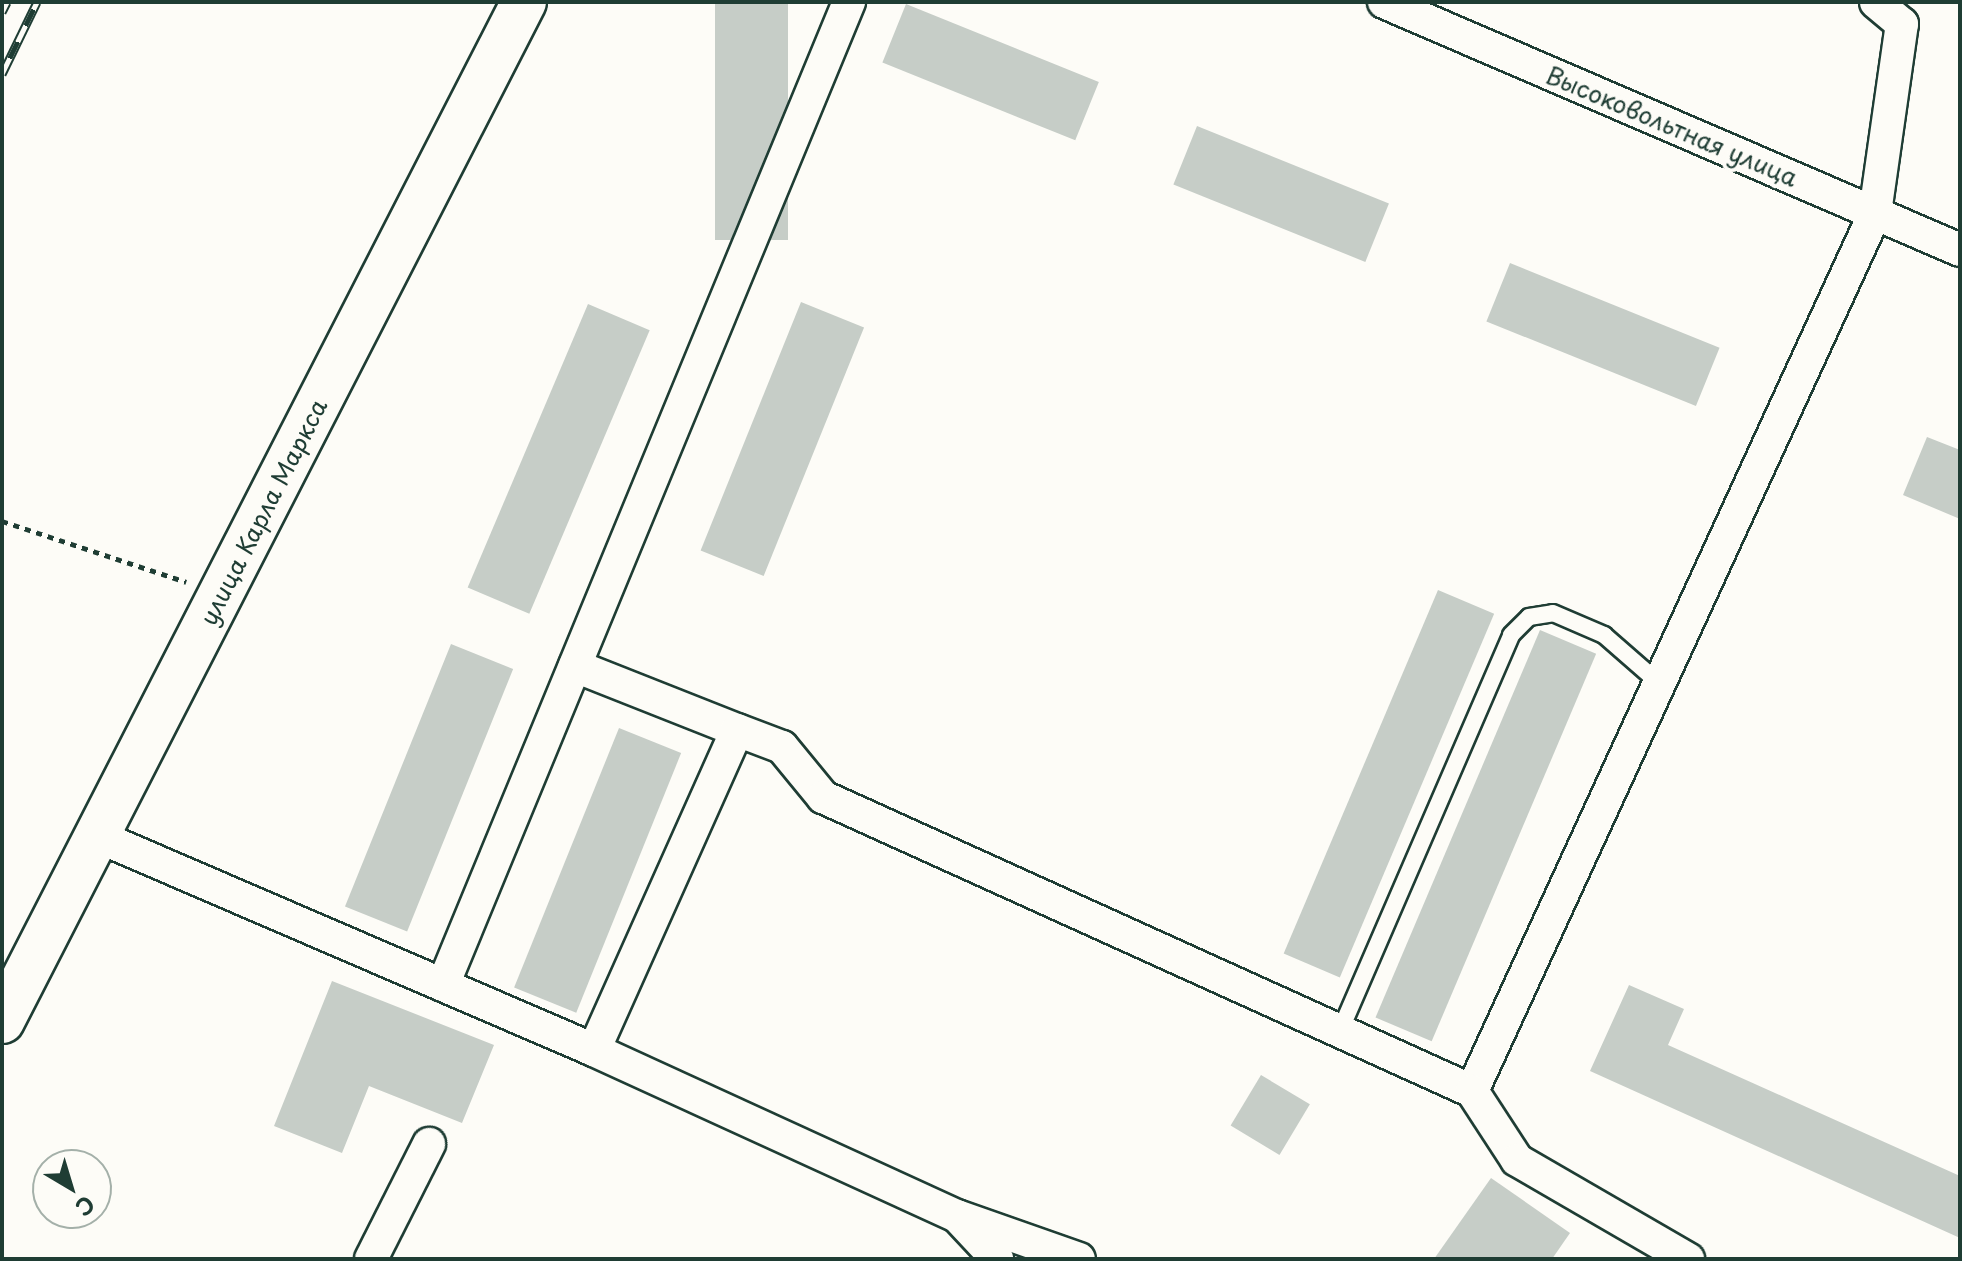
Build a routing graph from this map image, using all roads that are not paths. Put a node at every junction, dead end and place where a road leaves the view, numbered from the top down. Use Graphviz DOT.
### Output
graph roads {
  1 [pos="524,2"];
  2 [pos="849,2"];
  3 [pos="1384,2"];
  4 [pos="1876,2"];
  5 [pos="1901,13"];
  6 [pos="1875,213"];
  7 [pos="1960,250"];
  8 [pos="575,666"];
  9 [pos="1659,683"];
  10 [pos="737,730"];
  11 [pos="97,836"];
  12 [pos="443,985"];
  13 [pos="2,1021"];
  14 [pos="1340,1031"];
  15 [pos="594,1050"];
  16 [pos="1472,1091"];
  17 [pos="429,1144"];
  18 [pos="957,1216"];
  19 [pos="371,1259"];
  20 [pos="997,1259"];
  21 [pos="1079,1259"];
  22 [pos="1688,1259"];
  1 -- 11 [label="street, улица Карла Маркса"];
  2 -- 8 [label="street"];
  3 -- 6 [label="street, Высоковольтная улица"];
  4 -- 5 [label="street"];
  5 -- 6 [label="street"];
  6 -- 7 [label="street, Высоковольтная улица"];
  6 -- 9 [label="street"];
  8 -- 10 [label="street"];
  8 -- 12 [label="street"];
  9 -- 14 [label="lane"];
  9 -- 16 [label="street"];
  10 -- 14 [label="street"];
  10 -- 15 [label="street"];
  11 -- 12 [label="street"];
  11 -- 13 [label="street, улица Карла Маркса"];
  12 -- 15 [label="street"];
  14 -- 16 [label="street"];
  15 -- 18 [label="street"];
  16 -- 22 [label="street"];
  17 -- 19 [label="street"];
  18 -- 20 [label="street"];
  18 -- 21 [label="street"];
}
